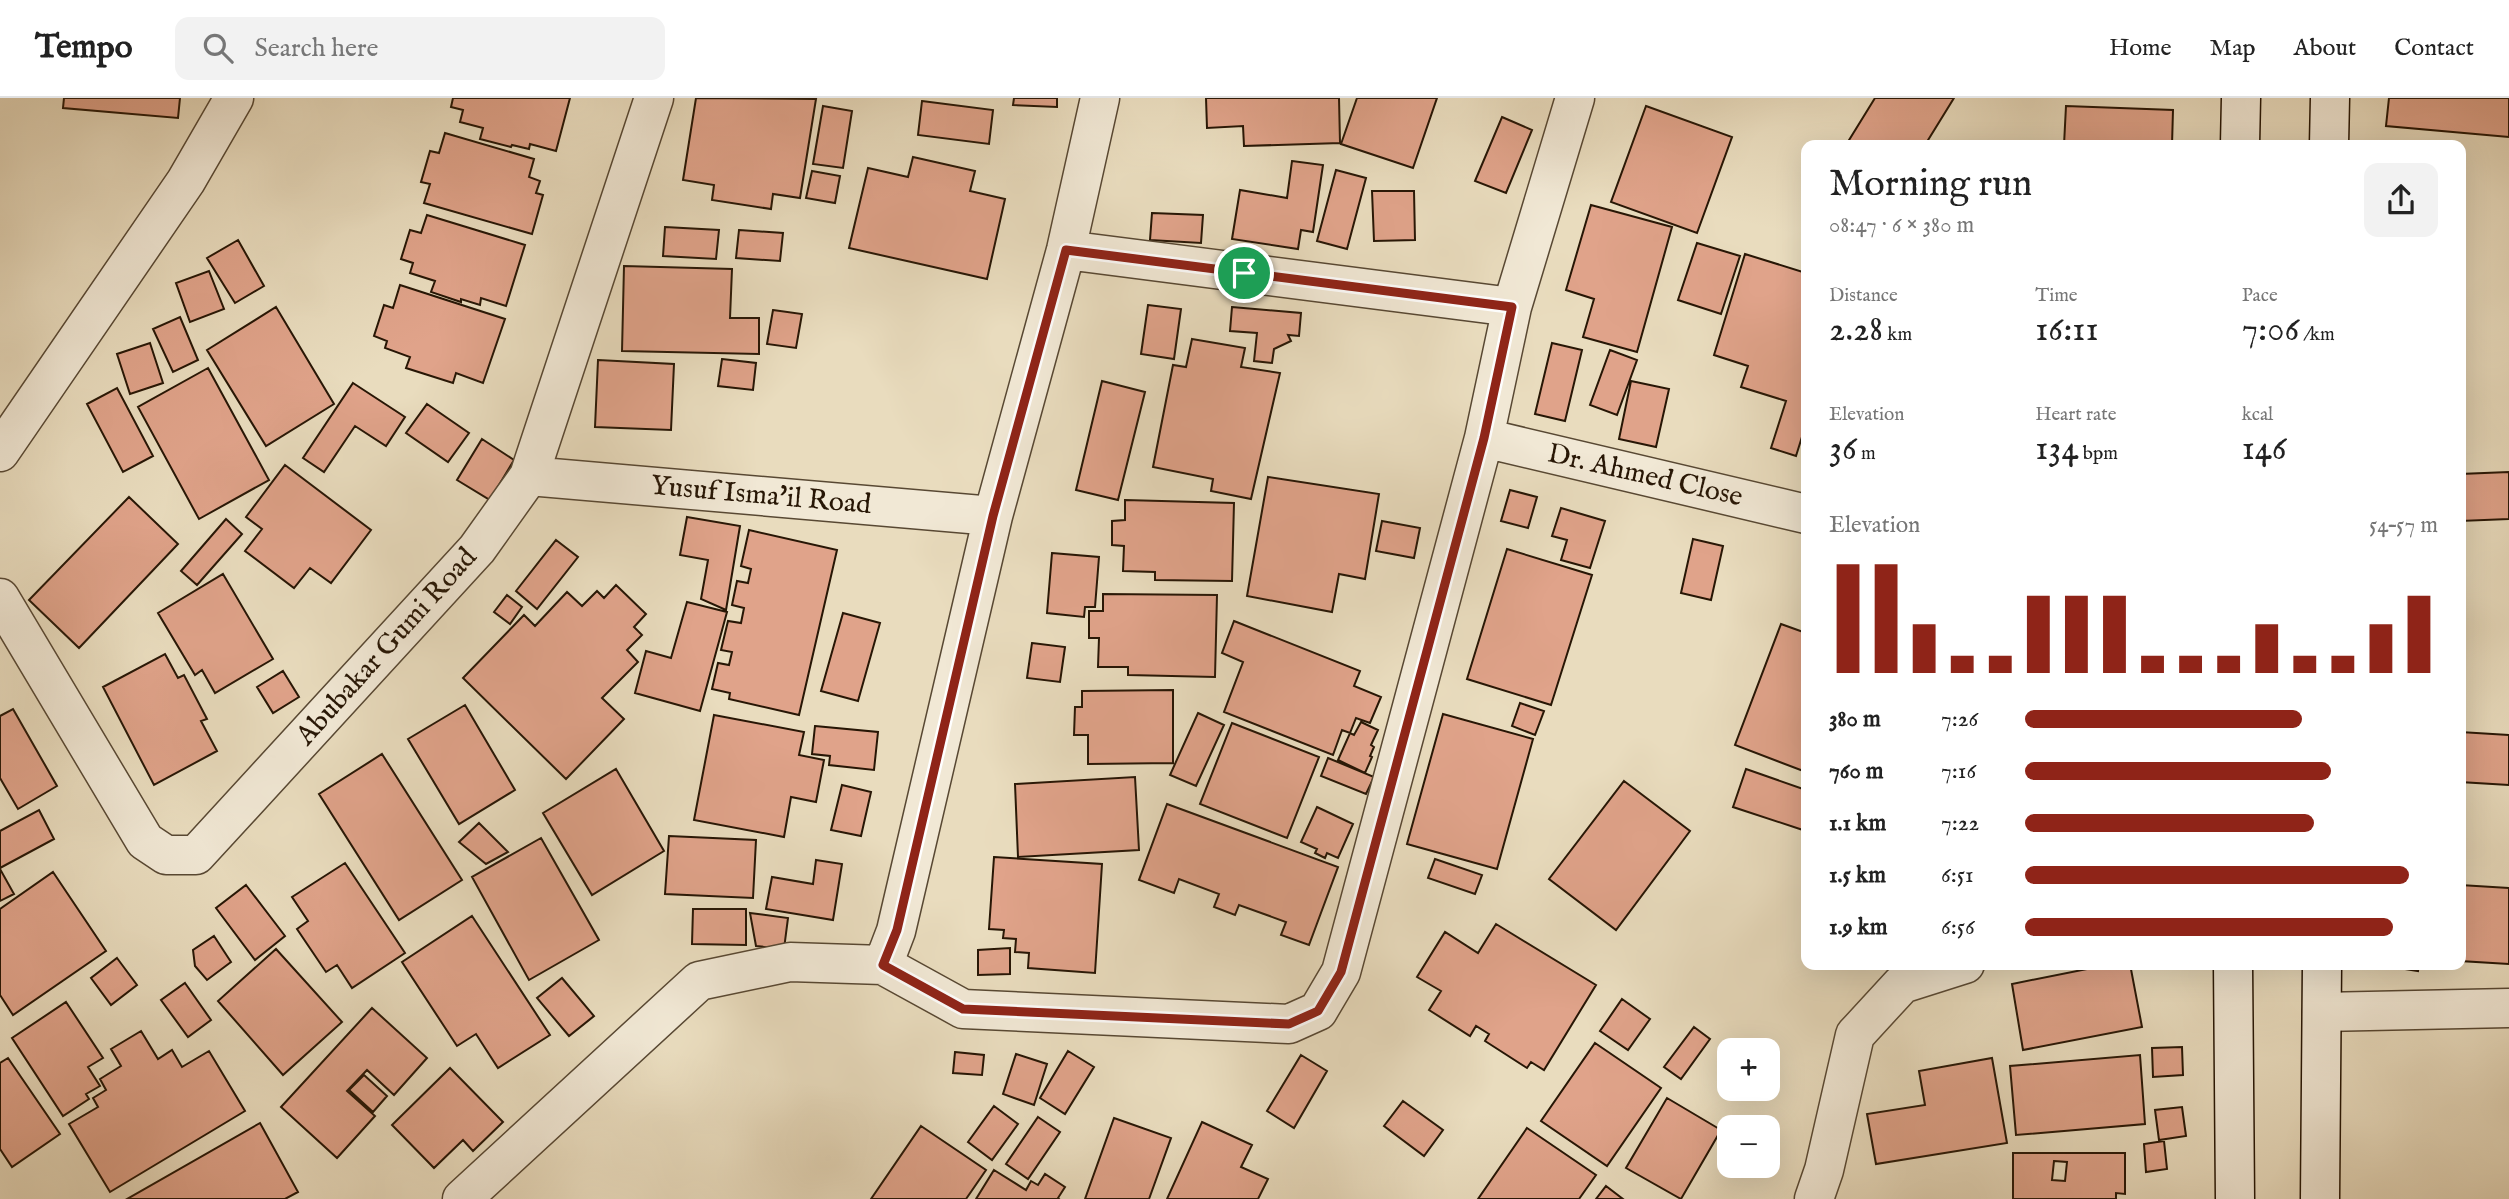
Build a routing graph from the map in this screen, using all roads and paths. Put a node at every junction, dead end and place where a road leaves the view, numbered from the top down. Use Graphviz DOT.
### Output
graph roads {
  1 [pos="234,98"];
  2 [pos="654,98"];
  3 [pos="1100,98"];
  4 [pos="1575,98"];
  5 [pos="2241,98"];
  6 [pos="2330,98"];
  7 [pos="2241,140"];
  8 [pos="2329,140"];
  9 [pos="1066,250"];
  10 [pos="1512,307"];
  11 [pos="1484,438"];
  12 [pos="0,452"];
  13 [pos="528,476"];
  14 [pos="1801,513"];
  15 [pos="993,516"];
  16 [pos="0,598"];
  17 [pos="883,965"];
  18 [pos="1946,970"];
  19 [pos="2233,970"];
  20 [pos="2322,970"];
  21 [pos="2509,1008"];
  22 [pos="2322,1012"];
  23 [pos="461,1199"];
  24 [pos="1814,1199"];
  25 [pos="2235,1199"];
  26 [pos="2320,1199"];
  1 -- 12 [label="street"];
  2 -- 13 [label="street, Abubakar Gumi Road"];
  3 -- 9 [label="street"];
  4 -- 10 [label="street"];
  5 -- 7 [label="street"];
  6 -- 8 [label="street"];
  9 -- 10 [label="street"];
  9 -- 15 [label="street"];
  10 -- 11 [label="street"];
  11 -- 14 [label="street, Dr. Ahmed Close"];
  11 -- 17 [label="street"];
  13 -- 15 [label="street, Yusuf Isma'il Road"];
  13 -- 16 [label="street, Abubakar Gumi Road"];
  15 -- 17 [label="street"];
  17 -- 23 [label="street"];
  18 -- 24 [label="street"];
  19 -- 25 [label="street"];
  20 -- 22 [label="street"];
  21 -- 22 [label="street"];
  22 -- 26 [label="street"];
}
